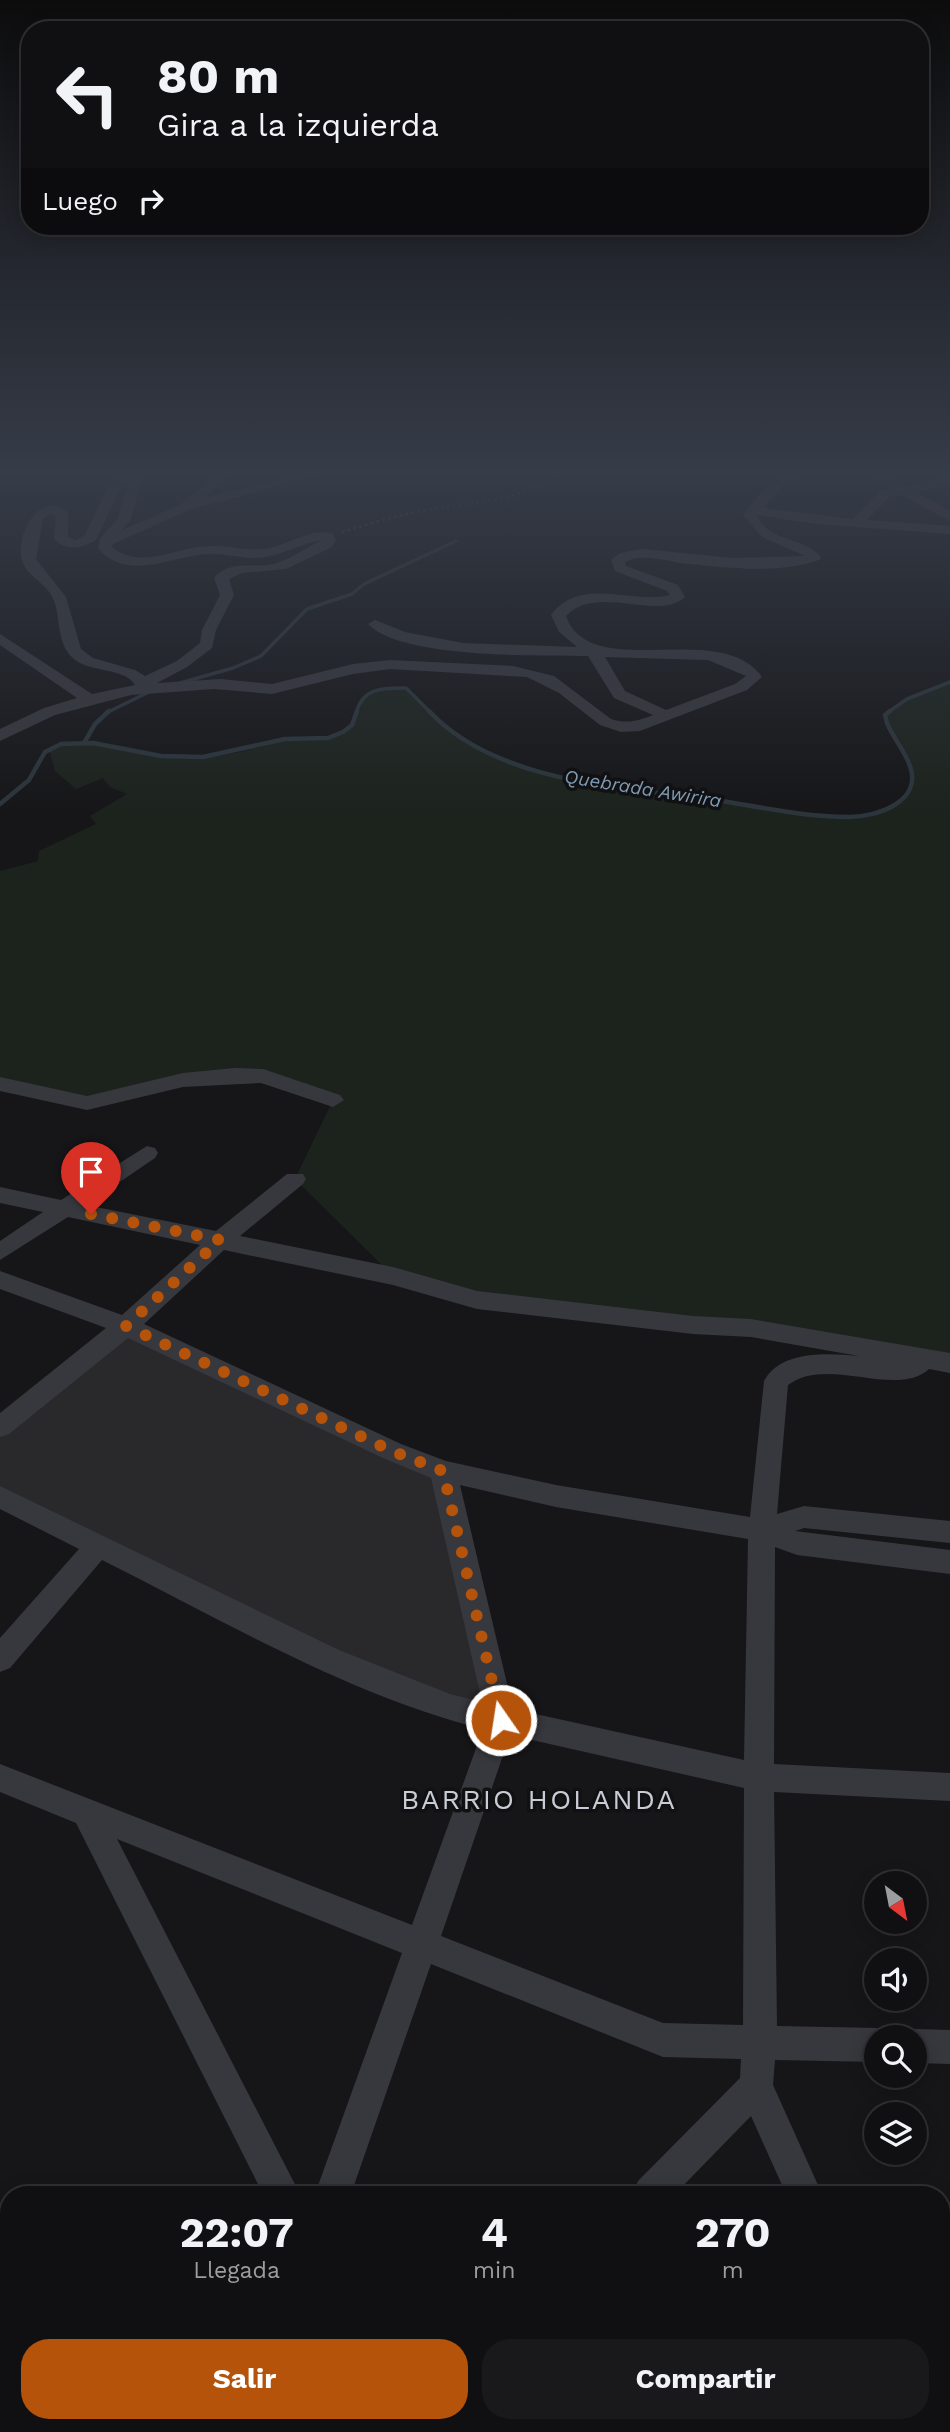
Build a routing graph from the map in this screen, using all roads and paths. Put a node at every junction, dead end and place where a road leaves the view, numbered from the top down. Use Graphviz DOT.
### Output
graph roads {
  1 [pos="52,587"];
  2 [pos="224,587"];
  3 [pos="669,587"];
  4 [pos="375,624"];
  5 [pos="0,638"];
  6 [pos="593,653"];
  7 [pos="144,683"];
  8 [pos="126,691"];
  9 [pos="89,699"];
  10 [pos="663,717"];
  11 [pos="5,729"];
  12 [pos="0,1084"];
  13 [pos="333,1100"];
  14 [pos="147,1153"];
  15 [pos="295,1179"];
  16 [pos="0,1195"];
  17 [pos="65,1209"];
  18 [pos="220,1240"];
  19 [pos="0,1252"];
  20 [pos="0,1280"];
  21 [pos="126,1326"];
  22 [pos="938,1361"];
  23 [pos="0,1427"];
  24 [pos="443,1471"];
  25 [pos="0,1497"];
  26 [pos="762,1530"];
  27 [pos="950,1532"];
  28 [pos="99,1545"];
  29 [pos="950,1562"];
  30 [pos="0,1659"];
  31 [pos="501,1720"];
  32 [pos="759,1777"];
  33 [pos="0,1778"];
  34 [pos="950,1787"];
  35 [pos="86,1812"];
  36 [pos="423,1945"];
  37 [pos="761,2042"];
  38 [pos="864,2045"];
  39 [pos="927,2046"];
  40 [pos="950,2047"];
  41 [pos="756,2086"];
  42 [pos="278,2186"];
  43 [pos="337,2186"];
  44 [pos="659,2186"];
  45 [pos="800,2186"];
  1 -- 7 [label="street"];
  2 -- 7 [label="street"];
  3 -- 6 [label="street"];
  4 -- 6 [label="street"];
  5 -- 9 [label="street"];
  6 -- 10 [label="street"];
  6 -- 10 [label="street"];
  7 -- 8 [label="street"];
  8 -- 9 [label="street"];
  8 -- 10 [label="street"];
  9 -- 11 [label="street"];
  12 -- 13 [label="street"];
  14 -- 17 [label="street"];
  15 -- 18 [label="street"];
  16 -- 17 [label="street"];
  17 -- 18 [label="street"];
  17 -- 19 [label="street"];
  18 -- 21 [label="street"];
  18 -- 22 [label="street"];
  20 -- 21 [label="street"];
  21 -- 23 [label="street"];
  21 -- 24 [label="street"];
  22 -- 26 [label="street"];
  24 -- 26 [label="street"];
  24 -- 31 [label="street"];
  25 -- 28 [label="street"];
  26 -- 27 [label="street"];
  26 -- 29 [label="street"];
  26 -- 32 [label="street"];
  28 -- 30 [label="street"];
  28 -- 31 [label="street"];
  31 -- 32 [label="street"];
  31 -- 36 [label="street"];
  32 -- 34 [label="street"];
  32 -- 37 [label="street"];
  33 -- 35 [label="street"];
  35 -- 36 [label="street"];
  35 -- 42 [label="street"];
  36 -- 37 [label="street"];
  36 -- 43 [label="street"];
  37 -- 38 [label="street"];
  37 -- 41 [label="street"];
  39 -- 40 [label="street"];
  41 -- 44 [label="street"];
  41 -- 45 [label="street"];
}
